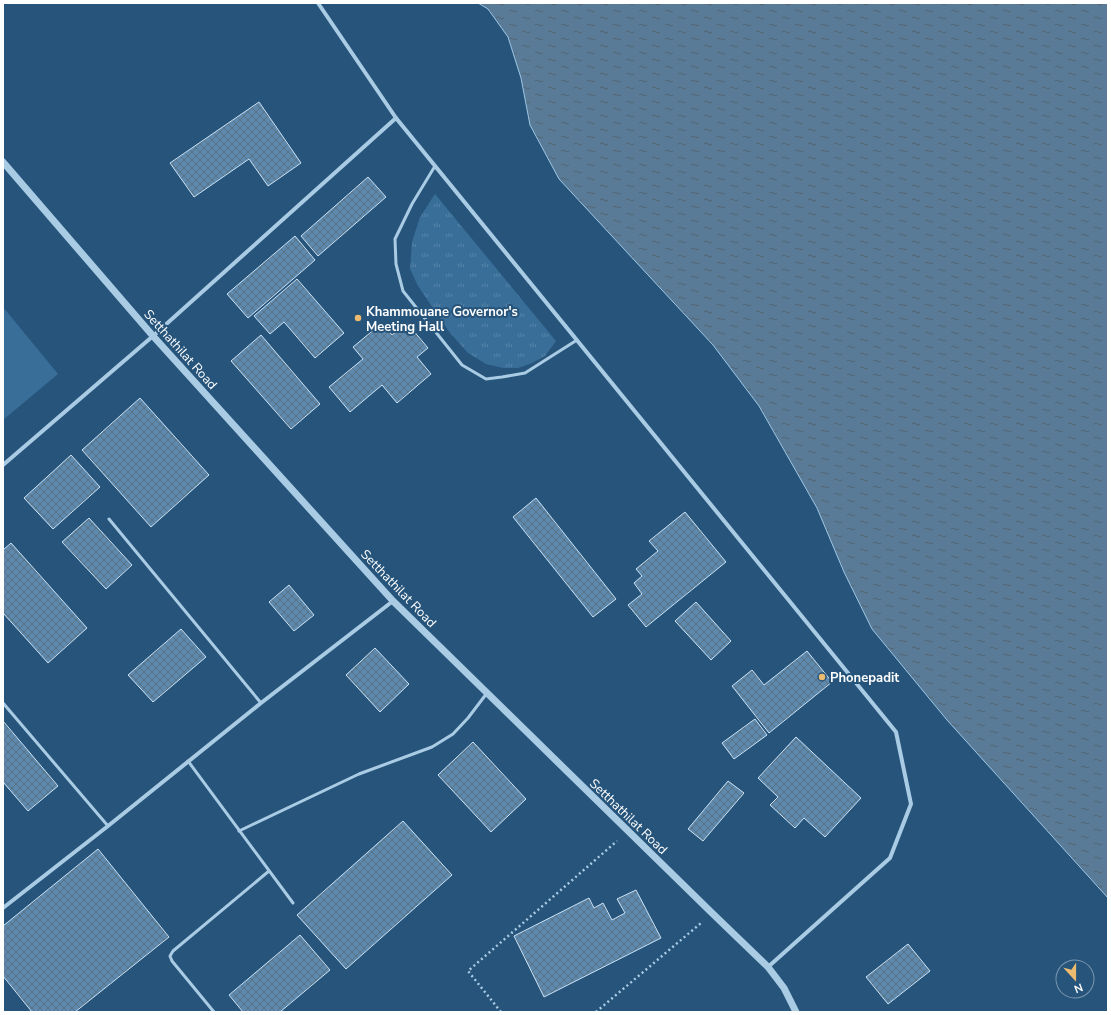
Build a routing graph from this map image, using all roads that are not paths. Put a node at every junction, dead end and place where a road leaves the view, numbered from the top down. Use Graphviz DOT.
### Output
graph roads {
  1 [pos="318,3"];
  2 [pos="396,118"];
  3 [pos="3,162"];
  4 [pos="435,166"];
  5 [pos="153,336"];
  6 [pos="577,340"];
  7 [pos="3,465"];
  8 [pos="109,519"];
  9 [pos="393,601"];
  10 [pos="487,693"];
  11 [pos="3,703"];
  12 [pos="261,703"];
  13 [pos="188,761"];
  14 [pos="108,826"];
  15 [pos="239,831"];
  16 [pos="269,871"];
  17 [pos="293,903"];
  18 [pos="3,908"];
  19 [pos="768,967"];
  20 [pos="214,1012"];
  21 [pos="796,1012"];
  1 -- 2 [label="street"];
  2 -- 4 [label="street"];
  2 -- 5 [label="street"];
  3 -- 5 [label="street, Setthathilat Road"];
  4 -- 6 [label="street"];
  4 -- 6 [label="lane"];
  5 -- 7 [label="street"];
  5 -- 9 [label="street, Setthathilat Road"];
  6 -- 19 [label="street"];
  8 -- 12 [label="lane"];
  9 -- 10 [label="street, Setthathilat Road"];
  9 -- 12 [label="street"];
  10 -- 15 [label="lane"];
  10 -- 19 [label="street, Setthathilat Road"];
  11 -- 14 [label="lane"];
  12 -- 13 [label="street"];
  13 -- 14 [label="street"];
  13 -- 15 [label="lane"];
  14 -- 18 [label="street"];
  15 -- 16 [label="lane"];
  16 -- 17 [label="lane"];
  16 -- 20 [label="lane"];
  19 -- 21 [label="street, Setthathilat Road"];
}
